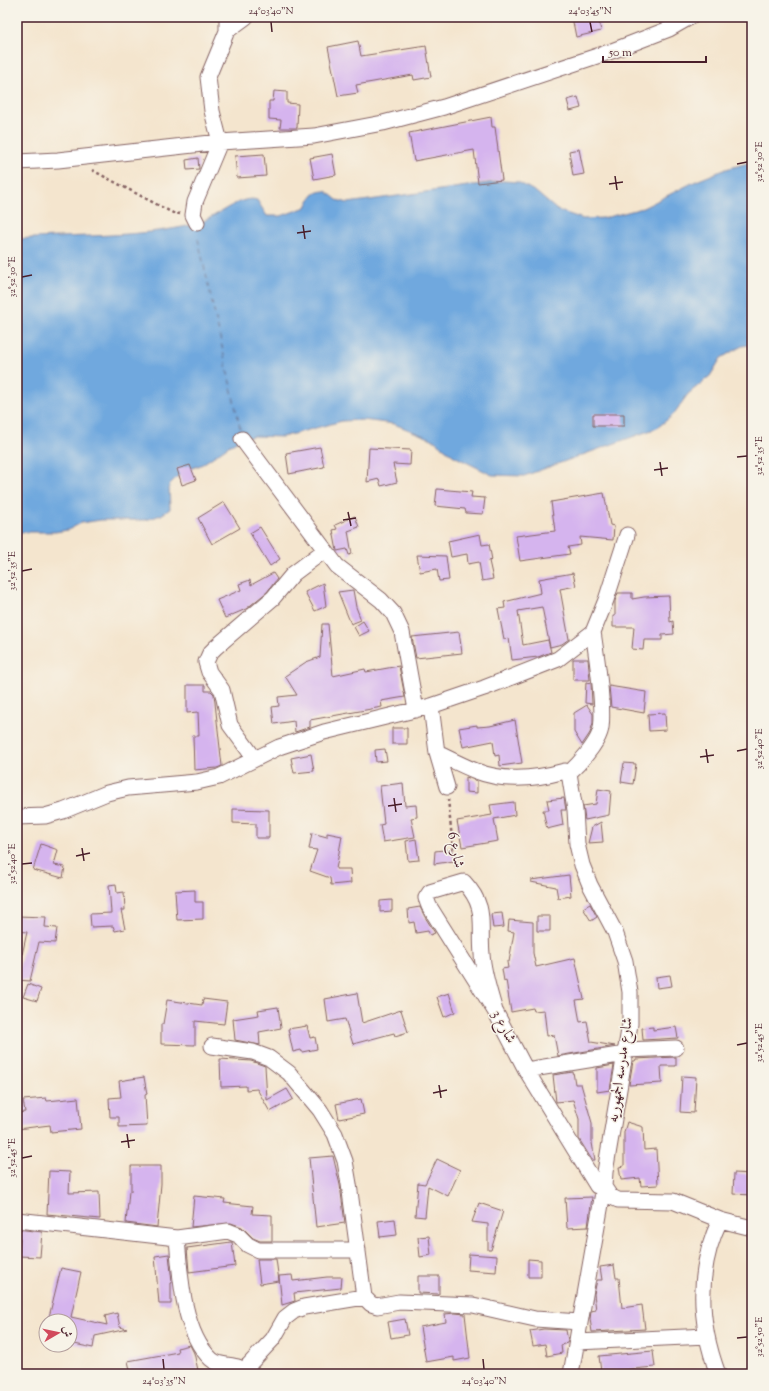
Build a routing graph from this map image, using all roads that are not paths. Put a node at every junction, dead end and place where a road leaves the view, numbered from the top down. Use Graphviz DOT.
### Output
graph roads {
  1 [pos="246,17"];
  2 [pos="690,17"];
  3 [pos="227,24"];
  4 [pos="220,142"];
  5 [pos="17,162"];
  6 [pos="195,219"];
  7 [pos="242,439"];
  8 [pos="627,535"];
  9 [pos="325,550"];
  10 [pos="593,632"];
  11 [pos="431,706"];
  12 [pos="416,710"];
  13 [pos="437,753"];
  14 [pos="255,759"];
  15 [pos="569,773"];
  16 [pos="447,787"];
  17 [pos="17,817"];
  18 [pos="464,882"];
  19 [pos="495,1011"];
  20 [pos="212,1046"];
  21 [pos="676,1048"];
  22 [pos="625,1052"];
  23 [pos="526,1070"];
  24 [pos="604,1187"];
  25 [pos="17,1220"];
  26 [pos="720,1220"];
  27 [pos="752,1228"];
  28 [pos="177,1238"];
  29 [pos="358,1250"];
  30 [pos="364,1297"];
  31 [pos="580,1322"];
  32 [pos="707,1336"];
  33 [pos="577,1342"];
  34 [pos="245,1372"];
  35 [pos="571,1374"];
  36 [pos="718,1374"];
  1 -- 3 [label="street"];
  2 -- 4 [label="street"];
  3 -- 4 [label="street"];
  4 -- 5 [label="street"];
  4 -- 6 [label="street"];
  7 -- 9 [label="street"];
  8 -- 10 [label="street"];
  9 -- 12 [label="street"];
  9 -- 14 [label="street"];
  10 -- 11 [label="street"];
  10 -- 15 [label="street"];
  11 -- 12 [label="street"];
  11 -- 13 [label="street"];
  12 -- 14 [label="street"];
  13 -- 15 [label="street"];
  13 -- 16 [label="street"];
  14 -- 17 [label="street"];
  15 -- 22 [label="street, شارع مدرسه الجمهوريه"];
  18 -- 19 [label="street, شارع 6"];
  18 -- 19 [label="street, شارع 3"];
  19 -- 23 [label="street, شارع 3"];
  20 -- 29 [label="street"];
  21 -- 22 [label="street"];
  22 -- 23 [label="street"];
  22 -- 24 [label="street, شارع مدرسه الجمهوريه"];
  23 -- 24 [label="street, شارع 3"];
  24 -- 26 [label="street"];
  24 -- 31 [label="street, شارع مدرسه الجمهوريه"];
  25 -- 28 [label="street"];
  26 -- 27 [label="street"];
  26 -- 32 [label="street"];
  28 -- 29 [label="street"];
  28 -- 34 [label="street"];
  29 -- 30 [label="street"];
  30 -- 31 [label="street"];
  30 -- 34 [label="street"];
  31 -- 33 [label="street, شارع مدرسه الجمهوريه"];
  32 -- 33 [label="street"];
  32 -- 36 [label="street"];
  33 -- 35 [label="street, شارع مدرسه الجمهوريه"];
}
